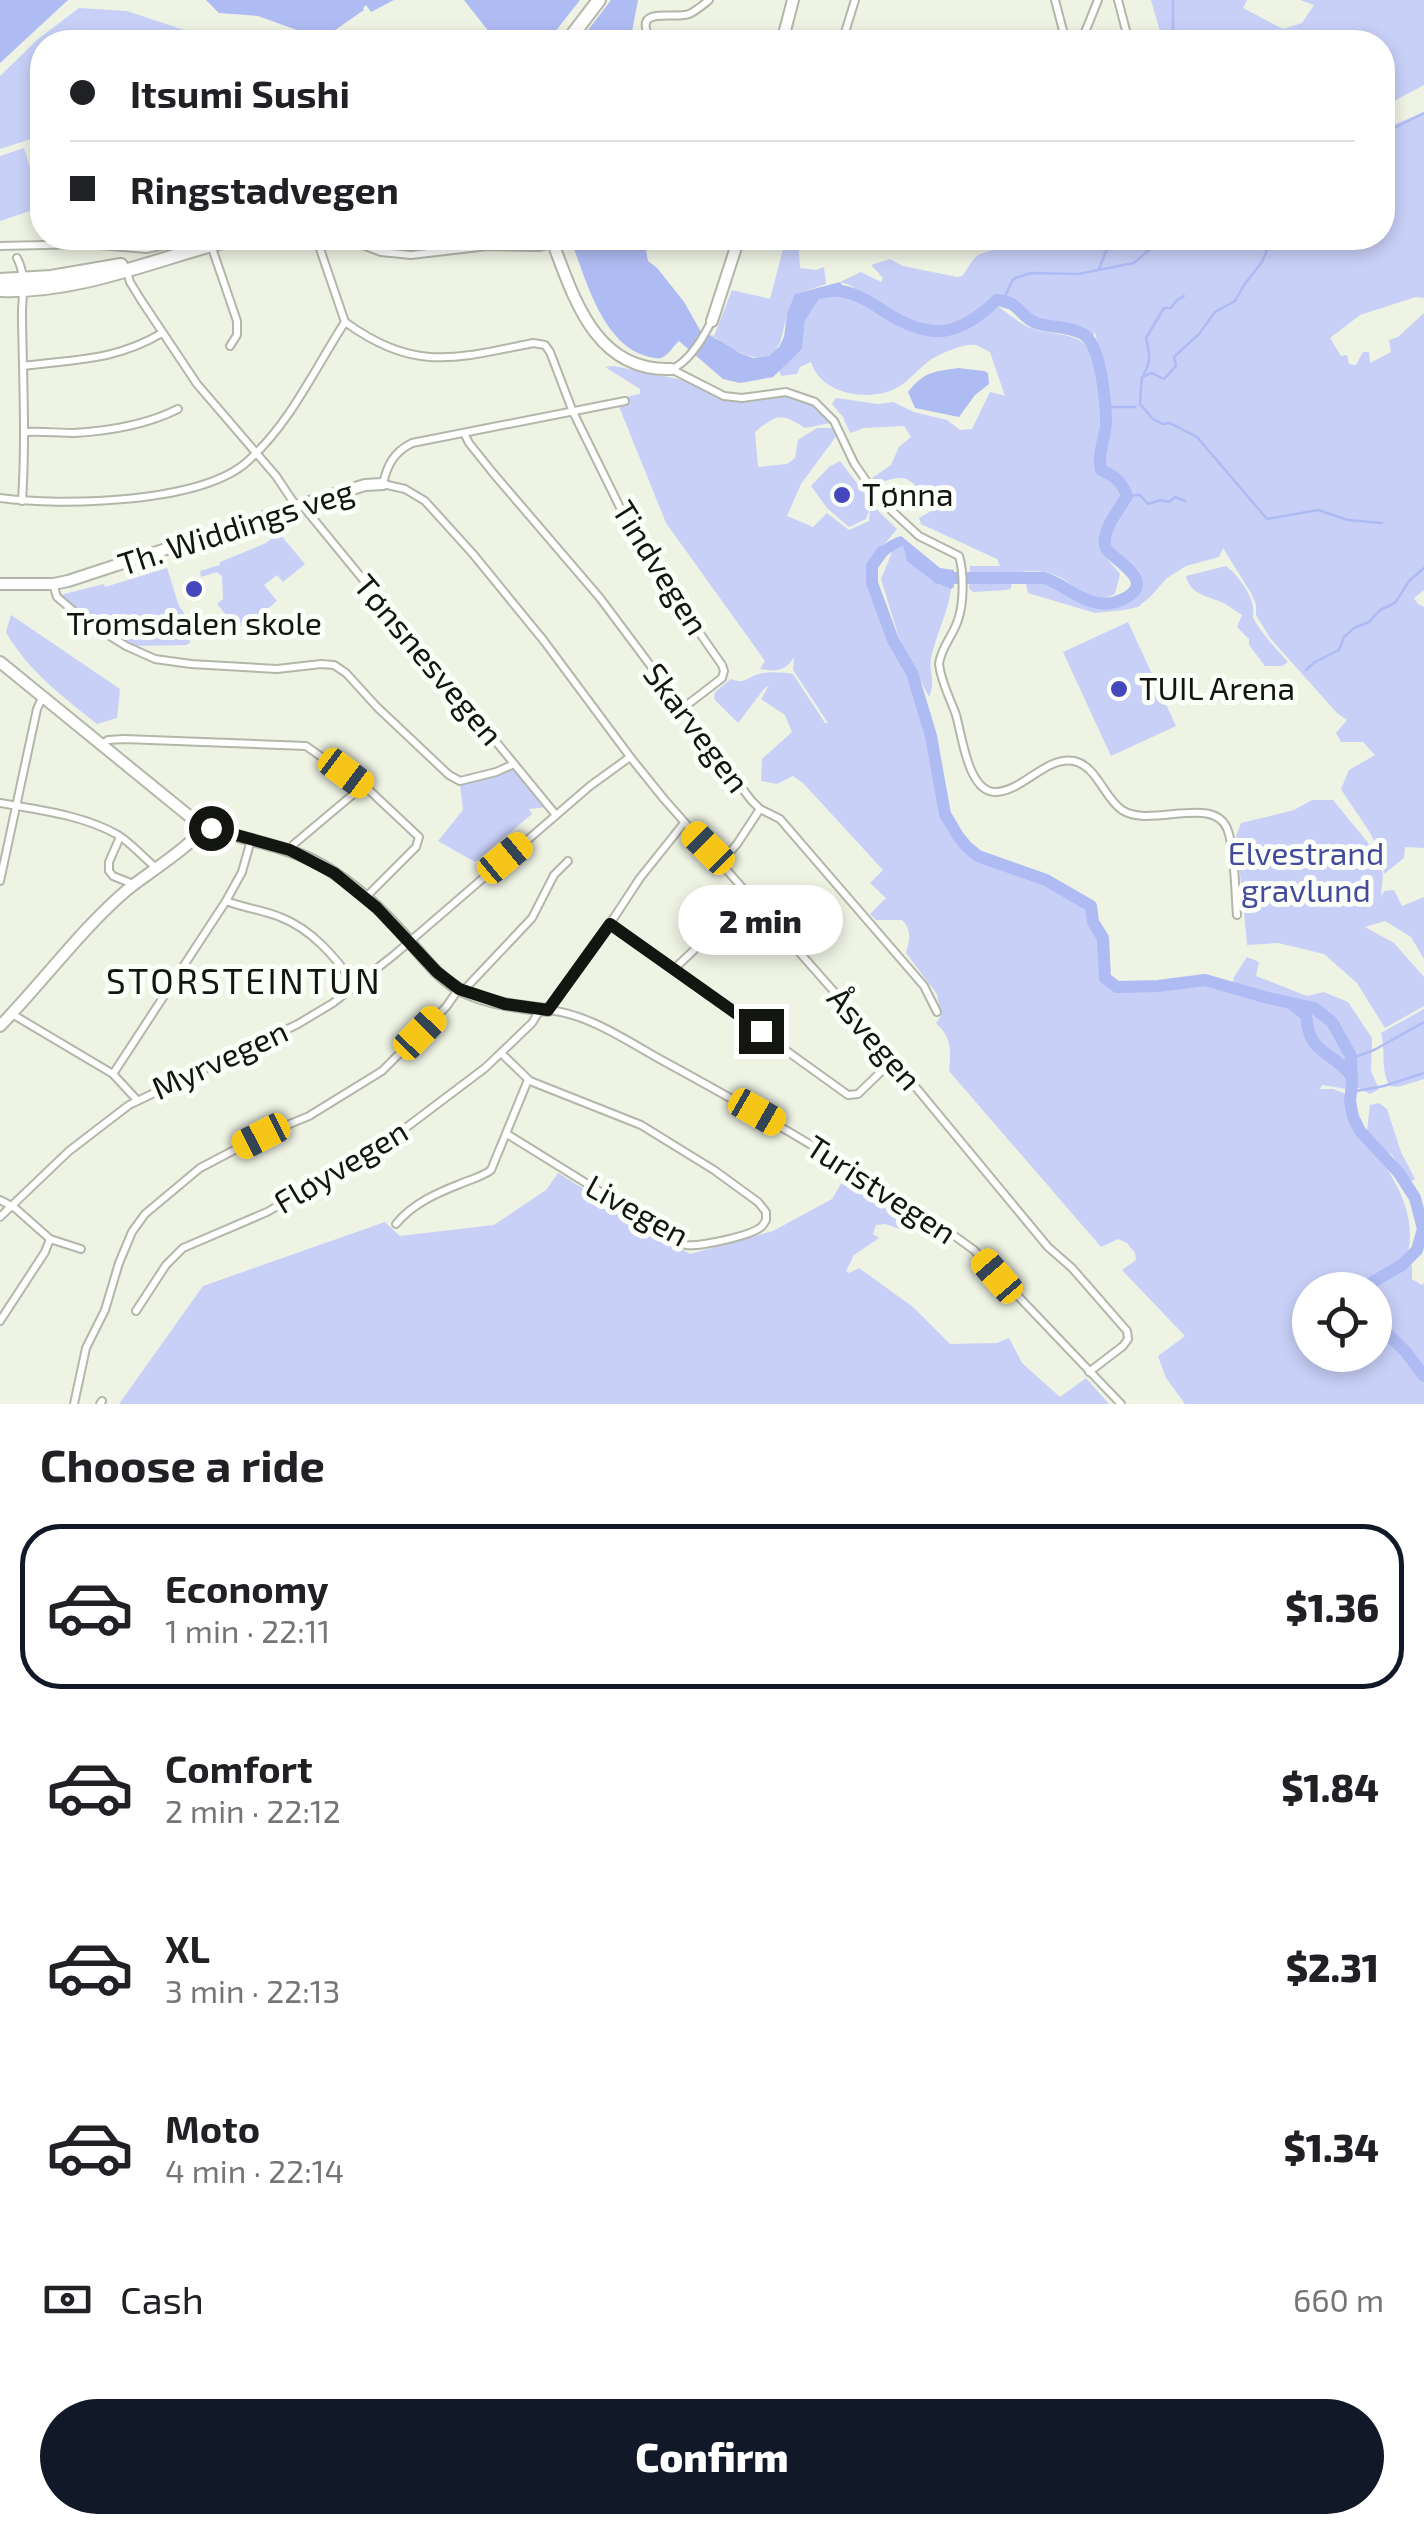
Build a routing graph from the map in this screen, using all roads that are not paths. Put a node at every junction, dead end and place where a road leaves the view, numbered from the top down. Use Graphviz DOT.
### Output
graph roads {
  1 [pos="599,0"];
  2 [pos="709,0"];
  3 [pos="792,0"];
  4 [pos="855,0"];
  5 [pos="1055,0"];
  6 [pos="1098,0"];
  7 [pos="1118,0"];
  8 [pos="576,30"];
  9 [pos="647,30"];
  10 [pos="785,30"];
  11 [pos="846,30"];
  12 [pos="1063,30"];
  13 [pos="1086,30"];
  14 [pos="1126,30"];
  15 [pos="0,246"];
  16 [pos="16,246"];
  17 [pos="30,246"];
  18 [pos="182,250"];
  19 [pos="209,250"];
  20 [pos="320,250"];
  21 [pos="376,250"];
  22 [pos="454,250"];
  23 [pos="556,250"];
  24 [pos="735,250"];
  25 [pos="128,273"];
  26 [pos="13,285"];
  27 [pos="712,320"];
  28 [pos="345,322"];
  29 [pos="162,333"];
  30 [pos="230,346"];
  31 [pos="24,366"];
  32 [pos="671,369"];
  33 [pos="626,401"];
  34 [pos="178,409"];
  35 [pos="572,412"];
  36 [pos="25,432"];
  37 [pos="464,433"];
  38 [pos="255,454"];
  39 [pos="383,484"];
  40 [pos="0,498"];
  41 [pos="22,501"];
  42 [pos="298,505"];
  43 [pos="0,584"];
  44 [pos="53,584"];
  45 [pos="0,662"];
  46 [pos="42,698"];
  47 [pos="683,708"];
  48 [pos="100,744"];
  49 [pos="630,757"];
  50 [pos="514,764"];
  51 [pos="363,786"];
  52 [pos="0,803"];
  53 [pos="17,806"];
  54 [pos="760,809"];
  55 [pos="556,815"];
  56 [pos="684,823"];
  57 [pos="204,825"];
  58 [pos="120,837"];
  59 [pos="251,839"];
  60 [pos="290,850"];
  61 [pos="568,861"];
  62 [pos="721,862"];
  63 [pos="154,867"];
  64 [pos="0,881"];
  65 [pos="134,884"];
  66 [pos="743,888"];
  67 [pos="365,898"];
  68 [pos="226,901"];
  69 [pos="1237,915"];
  70 [pos="610,924"];
  71 [pos="410,941"];
  72 [pos="674,969"];
  73 [pos="356,986"];
  74 [pos="461,990"];
  75 [pos="544,1009"];
  76 [pos="937,1012"];
  77 [pos="12,1014"];
  78 [pos="0,1026"];
  79 [pos="502,1054"];
  80 [pos="893,1060"];
  81 [pos="113,1074"];
  82 [pos="528,1080"];
  83 [pos="137,1100"];
  84 [pos="507,1134"];
  85 [pos="0,1200"];
  86 [pos="10,1205"];
  87 [pos="0,1217"];
  88 [pos="396,1224"];
  89 [pos="50,1238"];
  90 [pos="81,1249"];
  91 [pos="136,1311"];
  92 [pos="0,1321"];
  93 [pos="1090,1372"];
  94 [pos="74,1404"];
  95 [pos="1122,1404"];
  1 -- 8 [label="highway"];
  2 -- 9 [label="street"];
  3 -- 10 [label="street"];
  4 -- 11 [label="street"];
  5 -- 12 [label="street"];
  6 -- 13 [label="street"];
  7 -- 14 [label="street"];
  15 -- 16 [label="street"];
  16 -- 17 [label="street"];
  16 -- 26 [label="street"];
  18 -- 25 [label="highway"];
  19 -- 30 [label="street"];
  20 -- 28 [label="street"];
  21 -- 22 [label="street"];
  23 -- 32 [label="street"];
  24 -- 27 [label="street"];
  25 -- 26 [label="highway"];
  25 -- 29 [label="street, Tønsnesvegen"];
  26 -- 31 [label="street"];
  27 -- 32 [label="street"];
  28 -- 35 [label="street"];
  28 -- 38 [label="street"];
  29 -- 31 [label="street"];
  29 -- 38 [label="street, Tønsnesvegen"];
  31 -- 36 [label="street"];
  32 -- 69 [label="street"];
  33 -- 35 [label="street, Th. Widdings veg"];
  34 -- 36 [label="street"];
  35 -- 37 [label="street, Th. Widdings veg"];
  35 -- 47 [label="street, Tindvegen"];
  36 -- 41 [label="street"];
  37 -- 39 [label="street, Th. Widdings veg"];
  37 -- 47 [label="street, Skarvegen"];
  38 -- 41 [label="street"];
  38 -- 42 [label="street, Tønsnesvegen"];
  39 -- 42 [label="street, Th. Widdings veg"];
  39 -- 49 [label="street, Åsvegen"];
  40 -- 41 [label="street"];
  42 -- 44 [label="street, Th. Widdings veg"];
  42 -- 50 [label="street, Tønsnesvegen"];
  43 -- 44 [label="street, Th. Widdings veg"];
  44 -- 50 [label="street"];
  45 -- 46 [label="street, Turistvegen"];
  46 -- 48 [label="street, Turistvegen"];
  46 -- 53 [label="street"];
  47 -- 54 [label="street, Skarvegen"];
  48 -- 51 [label="street"];
  48 -- 57 [label="street, Turistvegen"];
  49 -- 55 [label="street, Myrvegen"];
  49 -- 56 [label="street, Åsvegen"];
  50 -- 55 [label="street, Tønsnesvegen"];
  51 -- 60 [label="street"];
  51 -- 67 [label="street"];
  52 -- 53 [label="street"];
  53 -- 58 [label="street"];
  53 -- 64 [label="street"];
  54 -- 62 [label="street"];
  54 -- 76 [label="street, Skarvegen"];
  55 -- 71 [label="street, Myrvegen"];
  56 -- 62 [label="street, Åsvegen"];
  56 -- 70 [label="street, Fløyvegen"];
  57 -- 59 [label="street, Turistvegen"];
  57 -- 63 [label="street"];
  58 -- 63 [label="street"];
  58 -- 65 [label="street"];
  59 -- 60 [label="street, Turistvegen"];
  59 -- 68 [label="street"];
  60 -- 67 [label="street, Turistvegen"];
  61 -- 74 [label="street"];
  62 -- 66 [label="street, Åsvegen"];
  63 -- 65 [label="street"];
  65 -- 77 [label="street"];
  66 -- 72 [label="street"];
  66 -- 80 [label="street, Åsvegen"];
  67 -- 71 [label="street, Turistvegen"];
  68 -- 73 [label="street"];
  68 -- 81 [label="street"];
  70 -- 72 [label="street"];
  70 -- 75 [label="street, Fløyvegen"];
  71 -- 73 [label="street, Myrvegen"];
  71 -- 74 [label="street, Turistvegen"];
  72 -- 80 [label="street"];
  73 -- 83 [label="street, Myrvegen"];
  74 -- 75 [label="street, Turistvegen"];
  74 -- 94 [label="street"];
  75 -- 79 [label="street, Fløyvegen"];
  75 -- 93 [label="street, Turistvegen"];
  77 -- 78 [label="street"];
  77 -- 81 [label="street"];
  79 -- 82 [label="street"];
  79 -- 91 [label="street, Fløyvegen"];
  80 -- 93 [label="street, Åsvegen"];
  81 -- 83 [label="street"];
  82 -- 84 [label="street"];
  82 -- 84 [label="street, Livegen"];
  83 -- 86 [label="street, Myrvegen"];
  84 -- 88 [label="street"];
  85 -- 86 [label="street"];
  86 -- 87 [label="street, Myrvegen"];
  86 -- 89 [label="street"];
  89 -- 90 [label="street"];
  89 -- 92 [label="street"];
  93 -- 95 [label="street, Turistvegen"];
}
